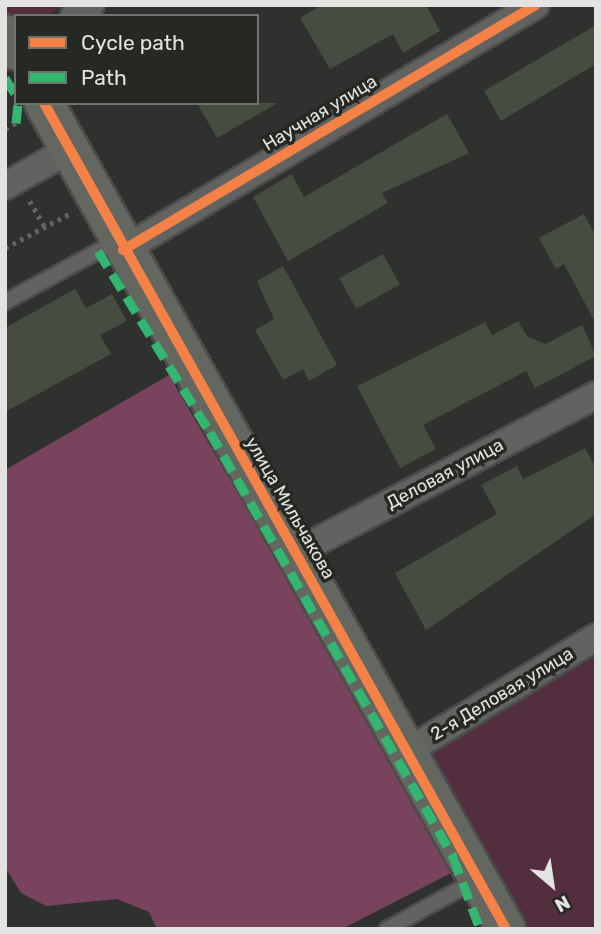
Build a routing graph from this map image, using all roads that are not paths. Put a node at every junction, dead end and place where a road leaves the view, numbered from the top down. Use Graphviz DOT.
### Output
graph roads {
  1 [pos="536,5"];
  2 [pos="30,113"];
  3 [pos="69,150"];
  4 [pos="5,186"];
  5 [pos="120,245"];
  6 [pos="5,302"];
  7 [pos="596,395"];
  8 [pos="295,553"];
  9 [pos="596,637"];
  10 [pos="408,751"];
  11 [pos="478,878"];
  12 [pos="387,929"];
  13 [pos="506,929"];
  1 -- 5 [label="street, Научная улица"];
  2 -- 3 [label="street, улица Мильчакова"];
  3 -- 4 [label="street"];
  3 -- 5 [label="street, улица Мильчакова"];
  5 -- 6 [label="lane"];
  5 -- 8 [label="street, улица Мильчакова"];
  7 -- 8 [label="street, Деловая улица"];
  8 -- 10 [label="street, улица Мильчакова"];
  9 -- 10 [label="street, 2-я Деловая улица"];
  10 -- 11 [label="street, улица Мильчакова"];
  11 -- 12 [label="lane"];
  11 -- 13 [label="street, улица Мильчакова"];
}
